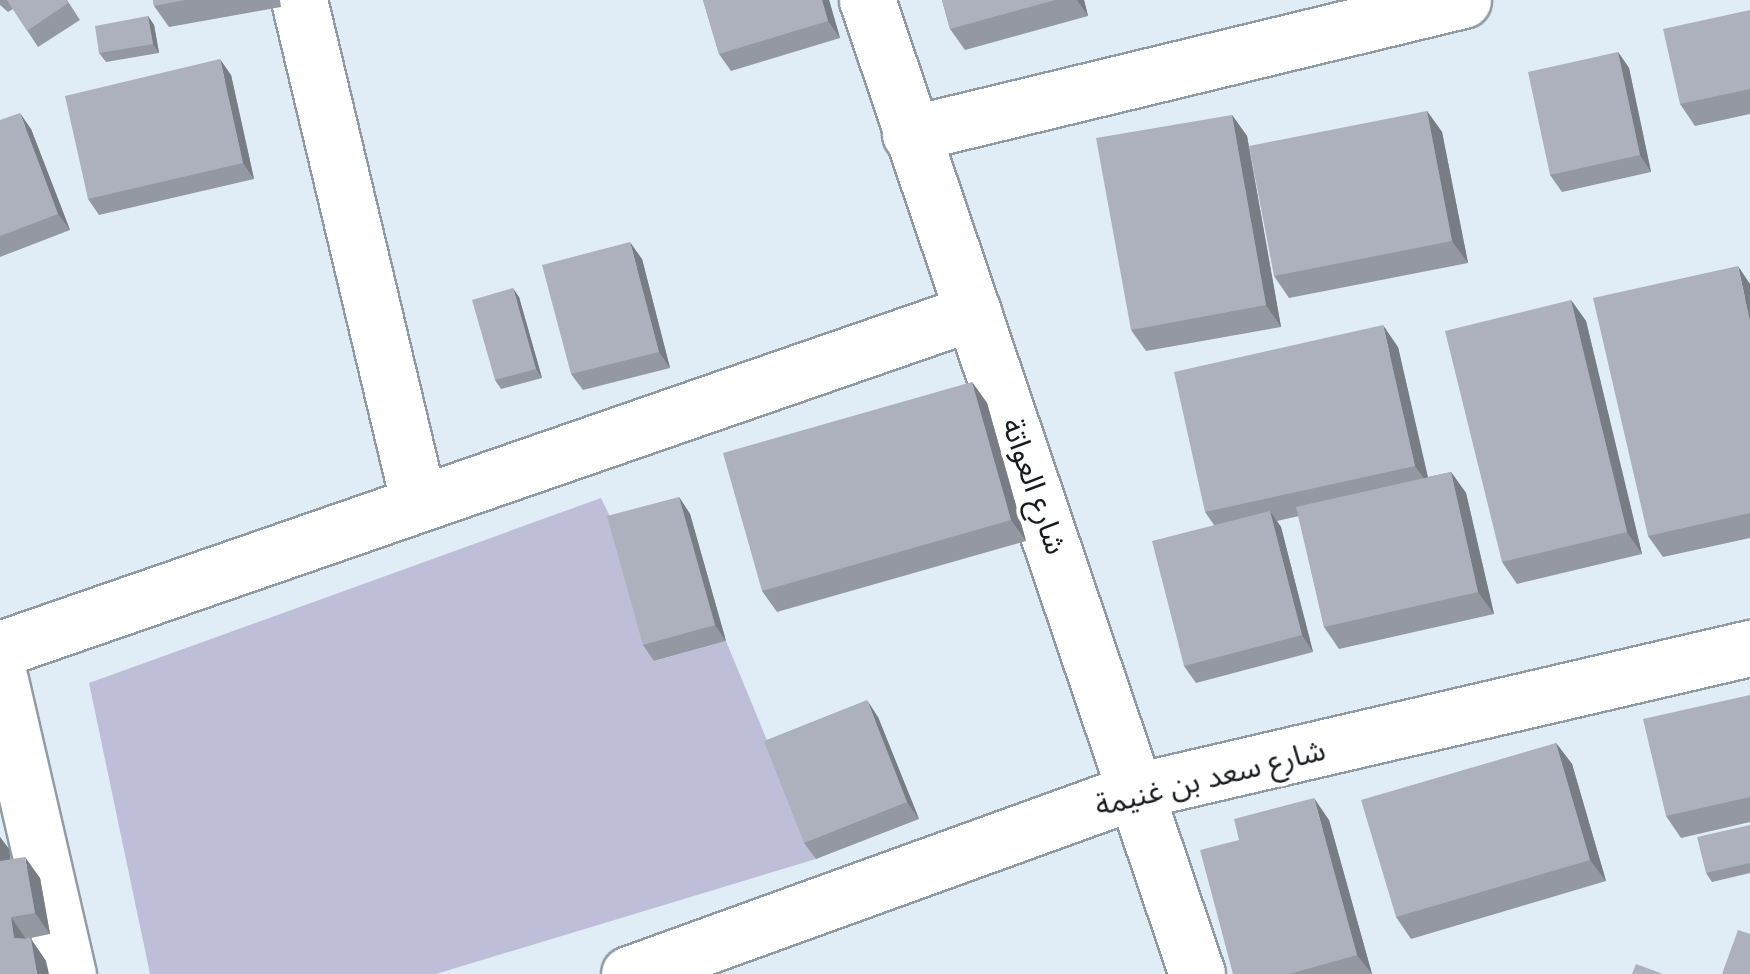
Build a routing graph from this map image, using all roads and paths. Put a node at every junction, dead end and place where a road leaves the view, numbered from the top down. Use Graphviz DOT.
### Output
graph roads {
  1 [pos="299,0"];
  2 [pos="867,0"];
  3 [pos="1463,0"];
  4 [pos="910,134"];
  5 [pos="974,312"];
  6 [pos="418,500"];
  7 [pos="1750,648"];
  8 [pos="0,650"];
  9 [pos="0,680"];
  10 [pos="1132,792"];
  11 [pos="68,974"];
  12 [pos="628,974"];
  13 [pos="1197,974"];
  1 -- 6 [label="street"];
  2 -- 4 [label="street, شارع العواتة"];
  3 -- 4 [label="street"];
  4 -- 5 [label="street, شارع العواتة"];
  5 -- 6 [label="street"];
  5 -- 10 [label="street, شارع العواتة"];
  6 -- 8 [label="street"];
  7 -- 10 [label="street, شارع سعد بن غنيمة"];
  9 -- 11 [label="street"];
  10 -- 12 [label="street, شارع سعد بن غنيمة"];
  10 -- 13 [label="street, شارع العواتة"];
}
